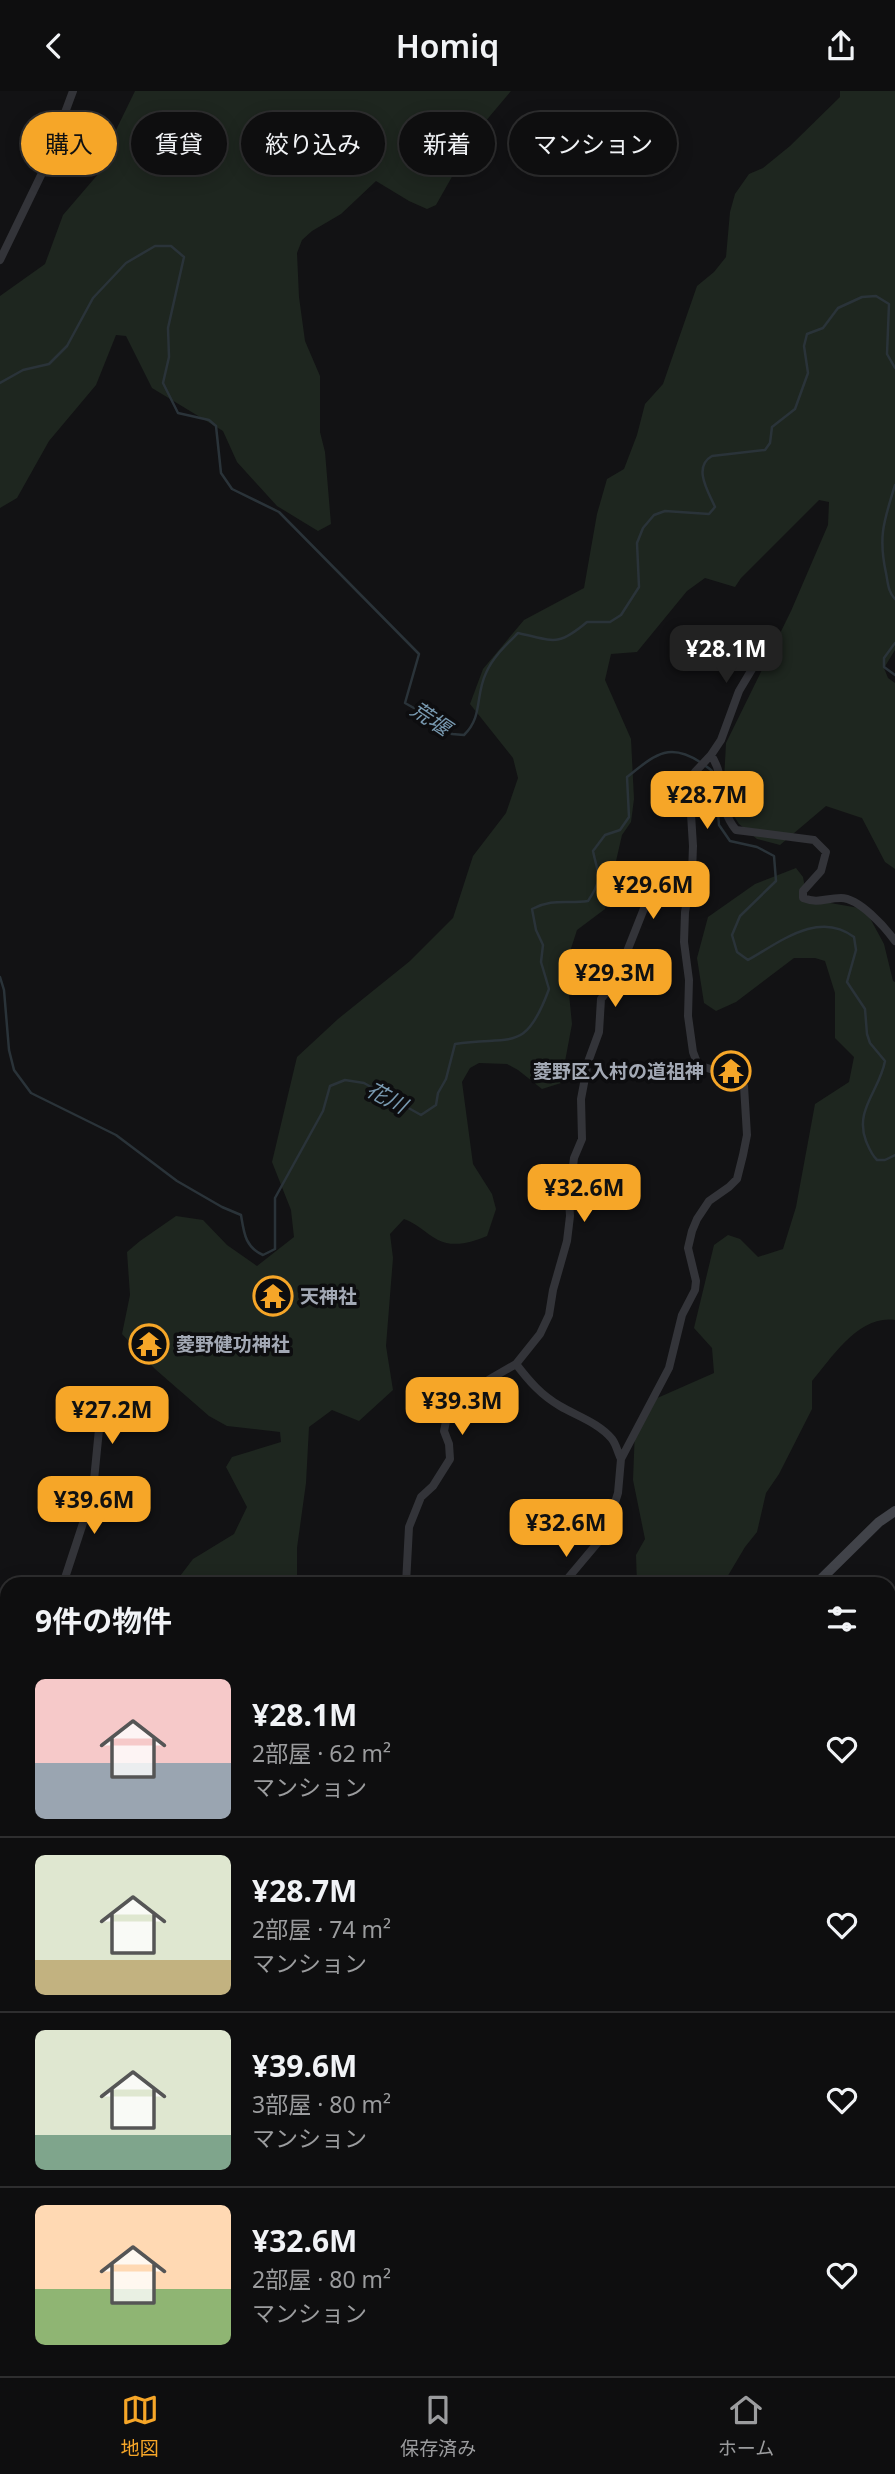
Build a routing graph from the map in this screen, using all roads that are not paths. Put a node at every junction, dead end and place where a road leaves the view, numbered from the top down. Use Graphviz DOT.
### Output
graph roads {
  1 [pos="74,91"];
  2 [pos="0,260"];
  3 [pos="773,634"];
  4 [pos="711,755"];
  5 [pos="687,898"];
  6 [pos="895,941"];
  7 [pos="516,1363"];
  8 [pos="101,1409"];
  9 [pos="621,1459"];
  10 [pos="895,1511"];
  11 [pos="65,1577"];
  12 [pos="406,1577"];
  13 [pos="569,1577"];
  14 [pos="823,1577"];
  1 -- 2 [label="street"];
  3 -- 4 [label="street"];
  4 -- 5 [label="street"];
  4 -- 6 [label="street"];
  5 -- 7 [label="street"];
  5 -- 9 [label="street"];
  7 -- 9 [label="street"];
  7 -- 12 [label="street"];
  8 -- 11 [label="street"];
  9 -- 13 [label="street"];
  10 -- 14 [label="main road"];
}
